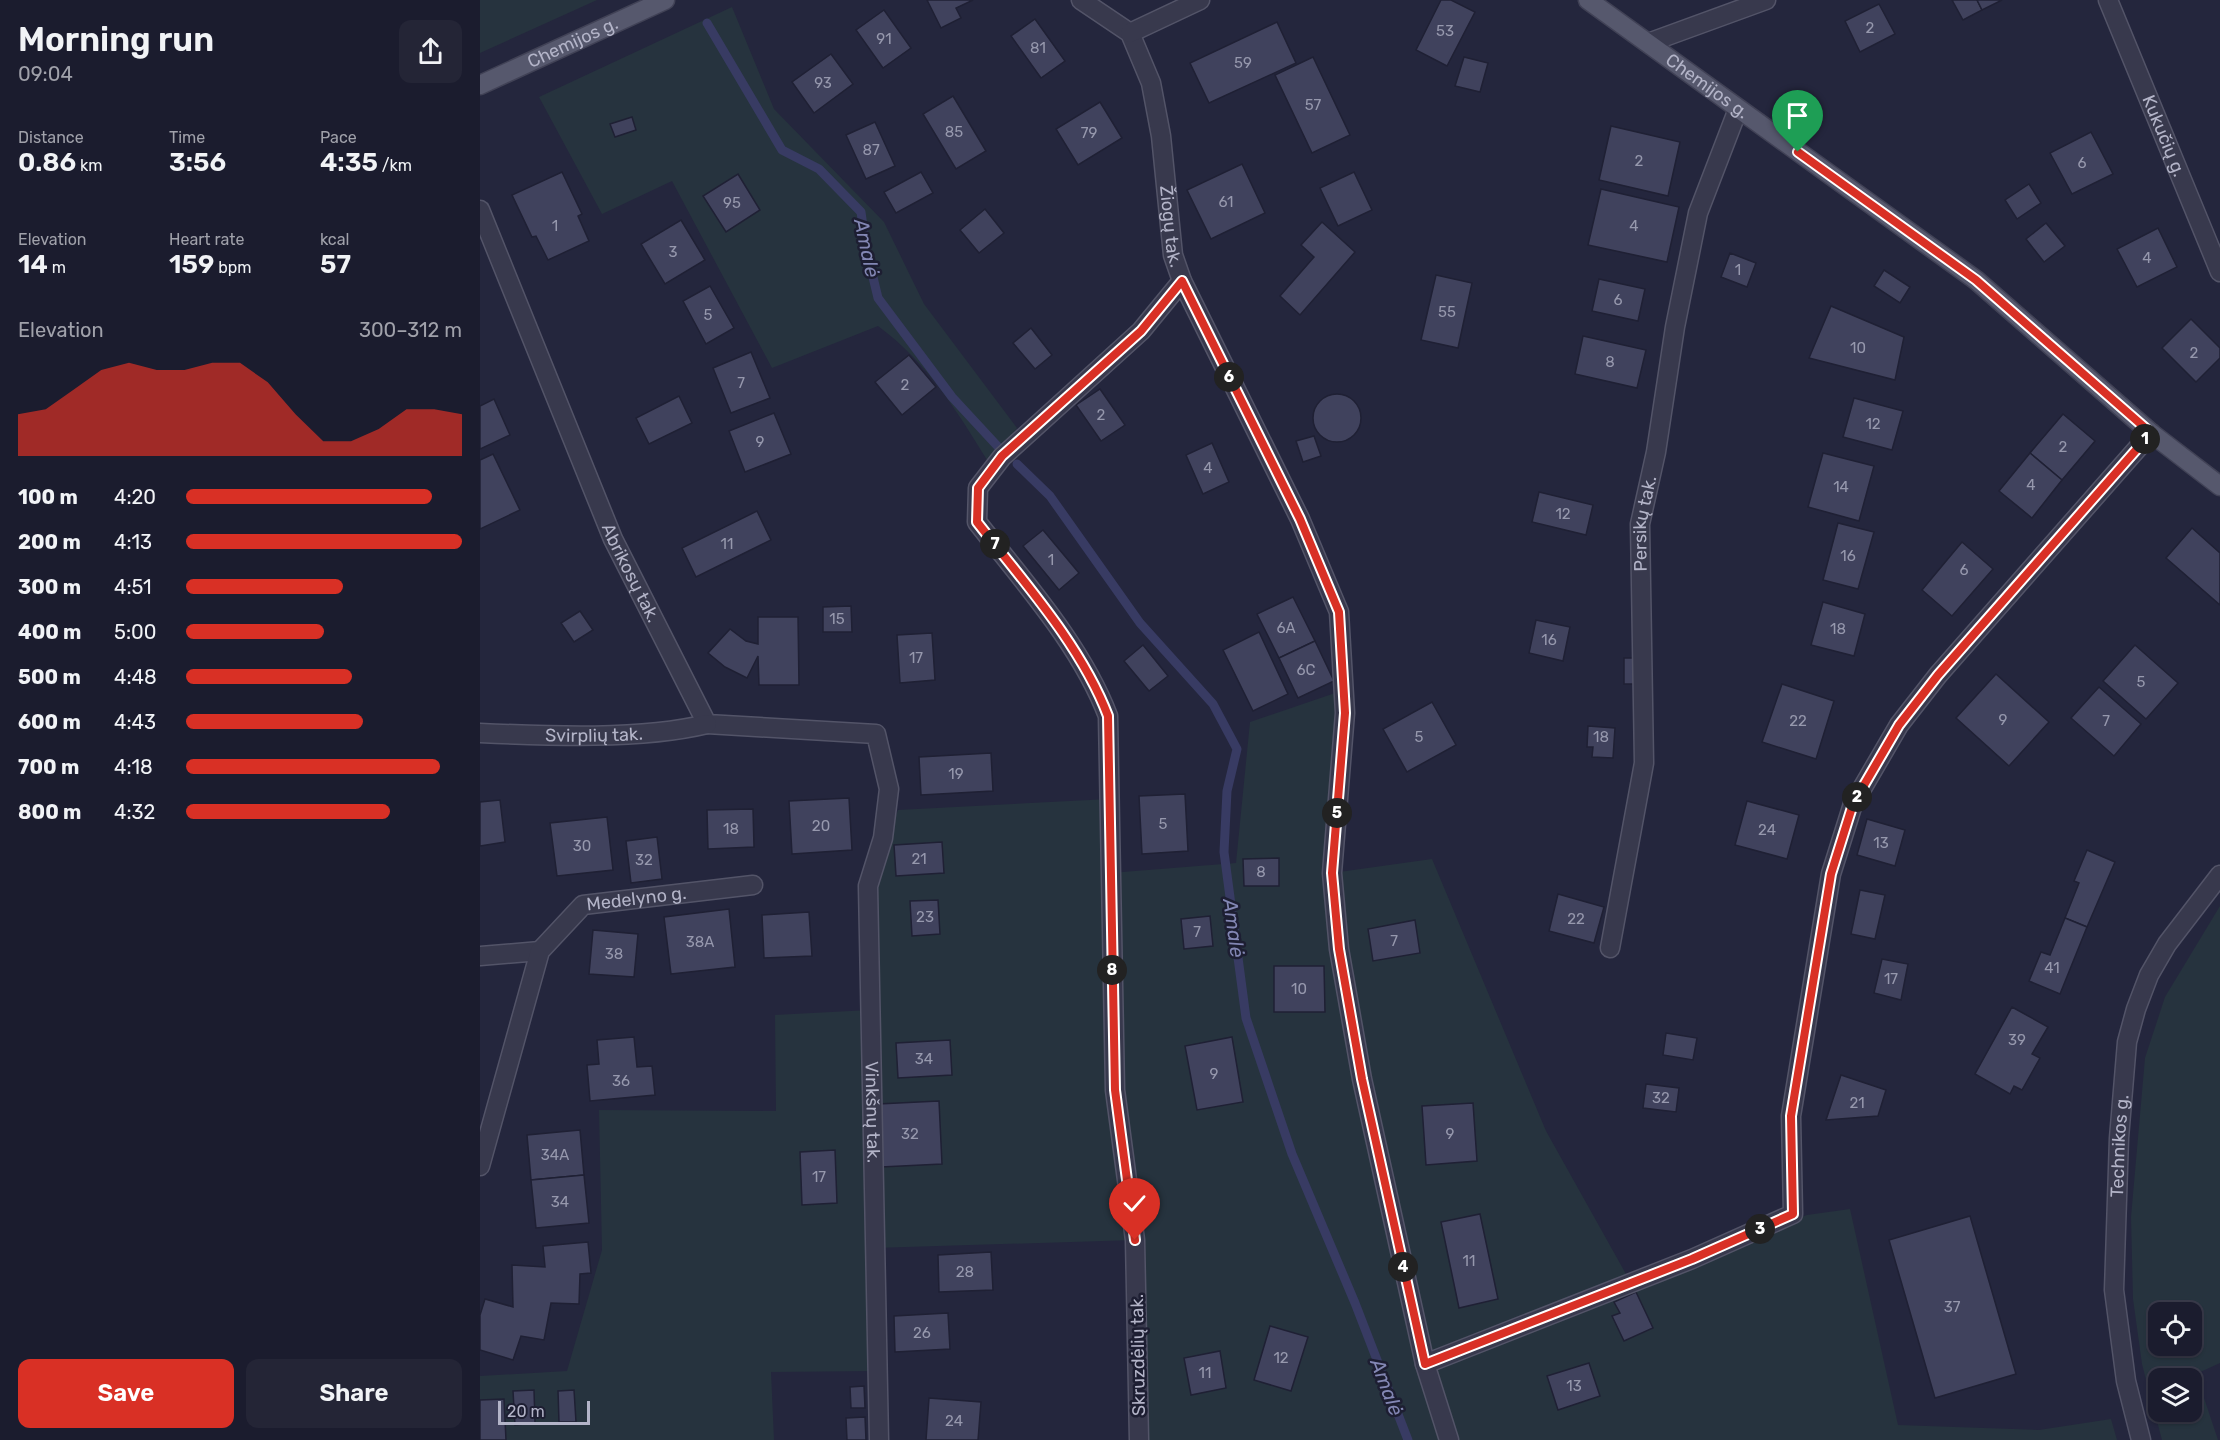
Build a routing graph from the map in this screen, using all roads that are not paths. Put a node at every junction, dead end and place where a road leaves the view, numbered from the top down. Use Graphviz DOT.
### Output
graph roads {
  1 [pos="665,0"];
  2 [pos="1081,0"];
  3 [pos="1200,0"];
  4 [pos="1588,0"];
  5 [pos="1766,0"];
  6 [pos="2108,0"];
  7 [pos="1130,33"];
  8 [pos="1648,43"];
  9 [pos="480,85"];
  10 [pos="1738,109"];
  11 [pos="480,210"];
  12 [pos="2220,272"];
  13 [pos="1182,281"];
  14 [pos="2151,433"];
  15 [pos="2220,486"];
  16 [pos="707,724"];
  17 [pos="480,733"];
  18 [pos="2220,875"];
  19 [pos="753,885"];
  20 [pos="1610,948"];
  21 [pos="540,951"];
  22 [pos="480,956"];
  23 [pos="480,1166"];
  24 [pos="1425,1364"];
  25 [pos="879,1440"];
  26 [pos="1139,1440"];
  27 [pos="1449,1440"];
  28 [pos="2141,1440"];
  1 -- 9 [label="main road, Chemijos g."];
  2 -- 7 [label="street"];
  3 -- 7 [label="street"];
  4 -- 8 [label="main road, Chemijos g."];
  5 -- 8 [label="street"];
  6 -- 12 [label="street, Kukučių g."];
  7 -- 13 [label="street, Žiogų tak."];
  8 -- 10 [label="main road, Chemijos g."];
  10 -- 14 [label="main road, Chemijos g."];
  10 -- 20 [label="street, Persikų tak."];
  11 -- 16 [label="street, Abrikosų tak."];
  13 -- 24 [label="street, Žiogų tak."];
  13 -- 26 [label="street, Skruzdėlių tak."];
  14 -- 15 [label="main road, Chemijos g."];
  14 -- 24 [label="street"];
  16 -- 17 [label="street, Svirplių tak."];
  16 -- 25 [label="street, Vinkšnų tak."];
  18 -- 28 [label="street, Technikos g."];
  19 -- 21 [label="street, Medelyno g."];
  21 -- 22 [label="street"];
  21 -- 23 [label="street, Medelyno g."];
  24 -- 27 [label="street, Žiogų tak."];
}
